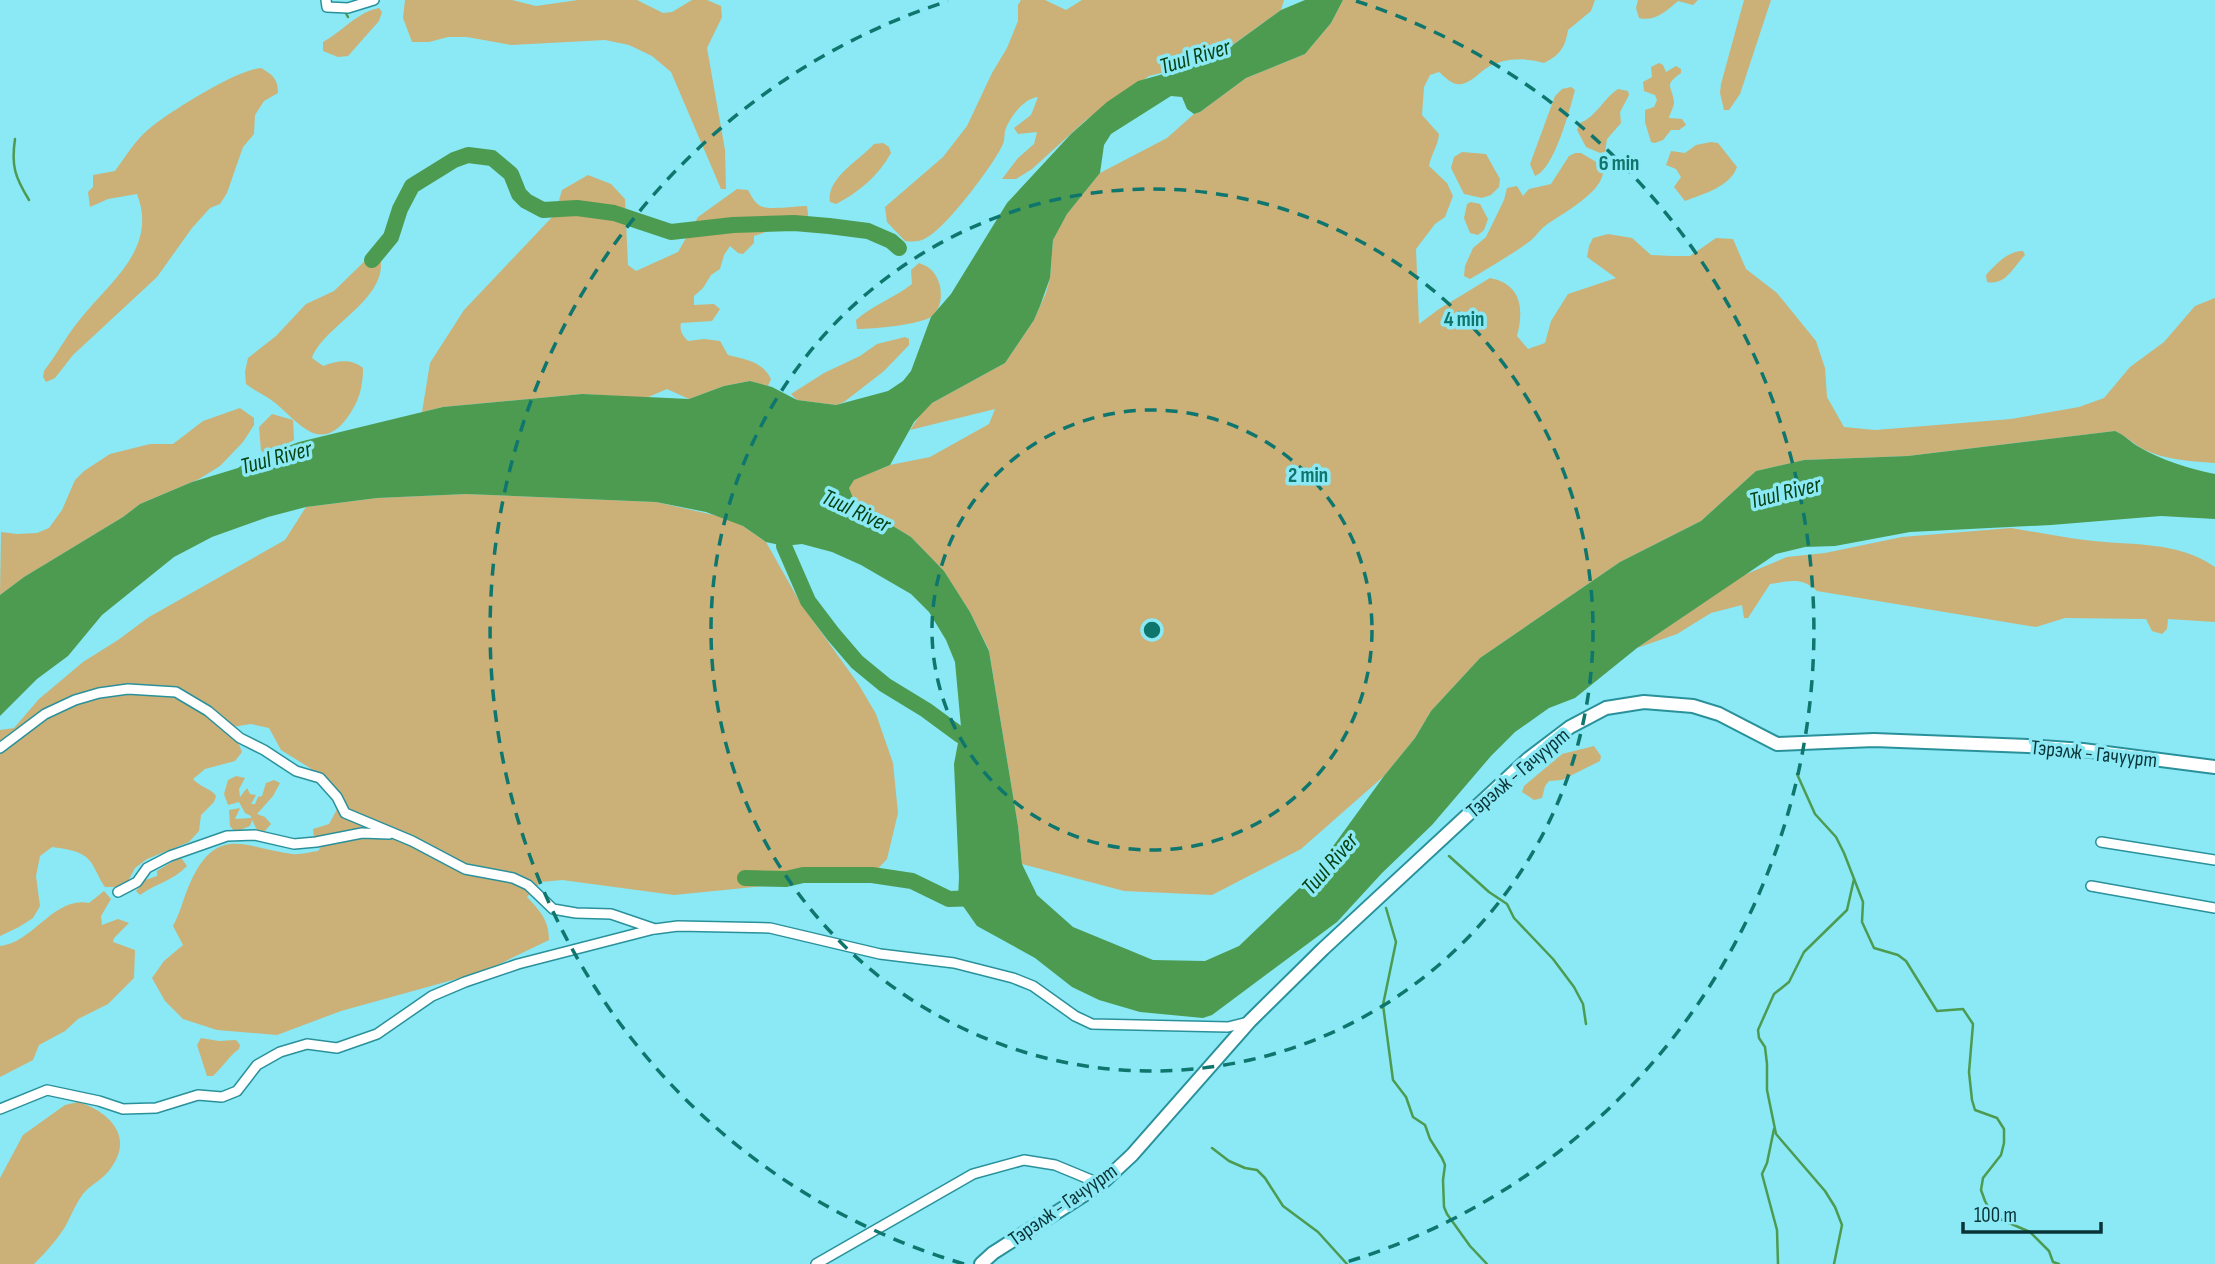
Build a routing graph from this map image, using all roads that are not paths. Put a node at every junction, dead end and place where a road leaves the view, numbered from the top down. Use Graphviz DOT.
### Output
graph roads {
  1 [pos="326,0"];
  2 [pos="374,0"];
  3 [pos="0,748"];
  4 [pos="2215,767"];
  5 [pos="394,834"];
  6 [pos="2101,842"];
  7 [pos="2215,860"];
  8 [pos="2091,886"];
  9 [pos="118,892"];
  10 [pos="2215,908"];
  11 [pos="655,929"];
  12 [pos="1250,1021"];
  13 [pos="0,1109"];
  14 [pos="1101,1184"];
  15 [pos="816,1264"];
  16 [pos="981,1264"];
  1 -- 2 [label="street"];
  3 -- 5 [label="street"];
  4 -- 12 [label="main road, Тэрэлж - Гачуурт"];
  5 -- 9 [label="street"];
  5 -- 11 [label="street"];
  6 -- 7 [label="street"];
  8 -- 10 [label="street"];
  11 -- 12 [label="street"];
  11 -- 13 [label="street"];
  12 -- 14 [label="main road, Тэрэлж - Гачуурт"];
  14 -- 15 [label="street"];
  14 -- 16 [label="main road, Тэрэлж - Гачуурт"];
}
